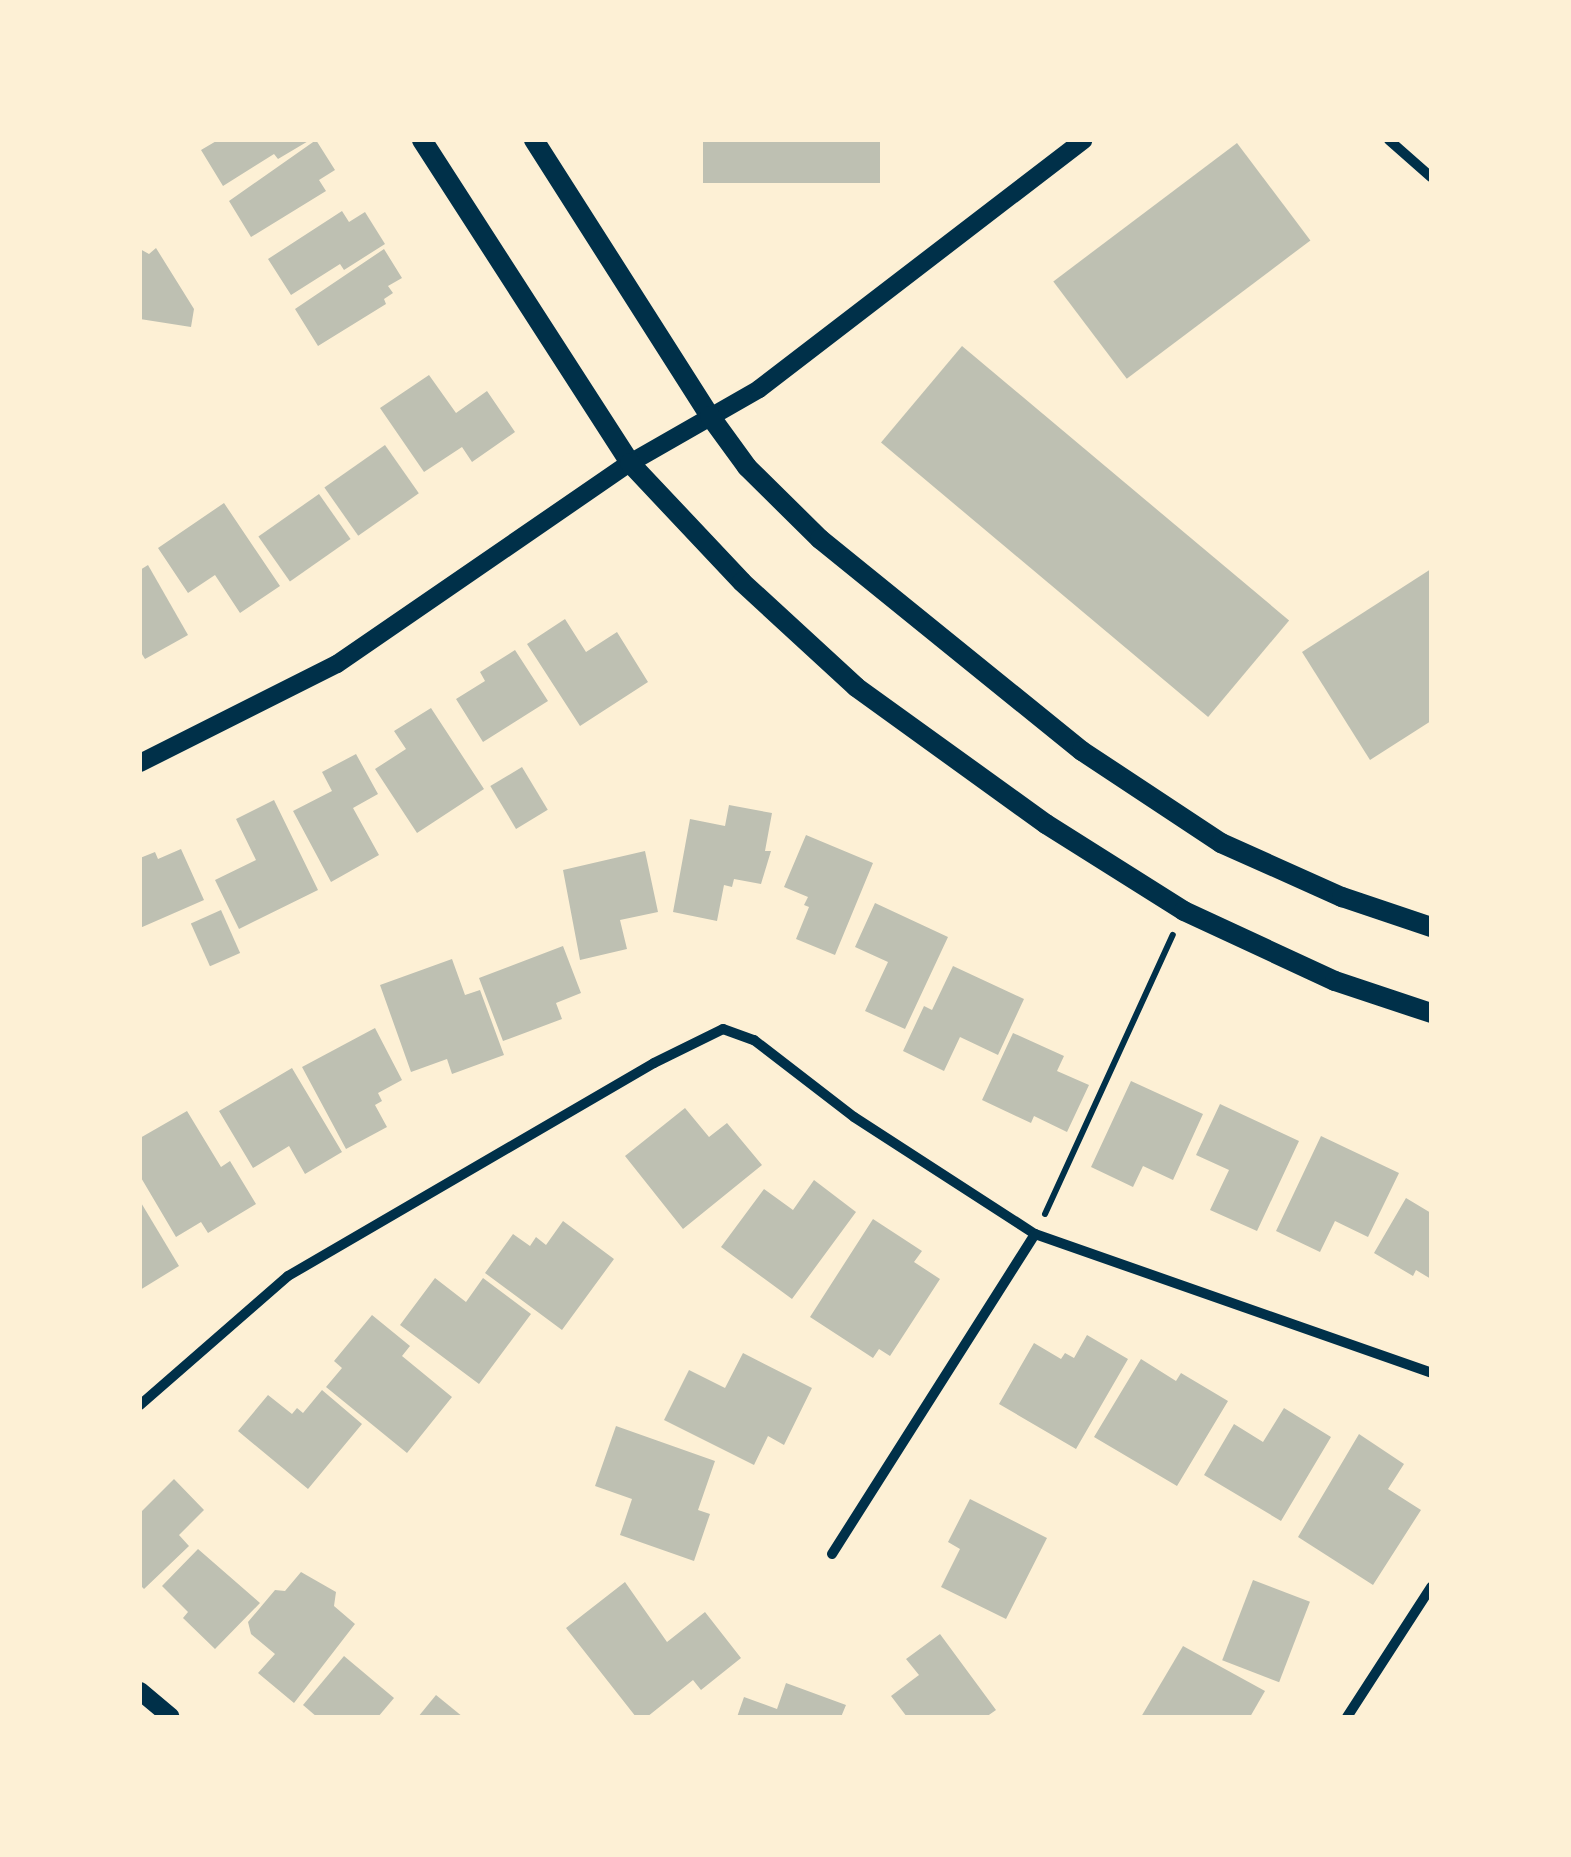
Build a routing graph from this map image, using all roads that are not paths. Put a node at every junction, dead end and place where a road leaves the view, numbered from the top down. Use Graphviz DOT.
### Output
graph roads {
  1 [pos="422,140"];
  2 [pos="534,140"];
  3 [pos="1084,140"];
  4 [pos="1388,140"];
  5 [pos="1431,177"];
  6 [pos="710,416"];
  7 [pos="630,462"];
  8 [pos="140,763"];
  9 [pos="1431,927"];
  10 [pos="1431,1013"];
  11 [pos="1035,1234"];
  12 [pos="1431,1373"];
  13 [pos="140,1405"];
  14 [pos="832,1554"];
  15 [pos="1431,1588"];
  16 [pos="140,1691"];
  17 [pos="171,1717"];
  18 [pos="1347,1717"];
  1 -- 7 [label="main road"];
  2 -- 6 [label="main road"];
  3 -- 6 [label="street"];
  4 -- 5 [label="street"];
  6 -- 7 [label="street"];
  6 -- 9 [label="main road"];
  7 -- 8 [label="street"];
  7 -- 10 [label="main road"];
  11 -- 12 [label="street"];
  11 -- 13 [label="street"];
  11 -- 14 [label="street"];
  15 -- 18 [label="street"];
  16 -- 17 [label="street"];
}
